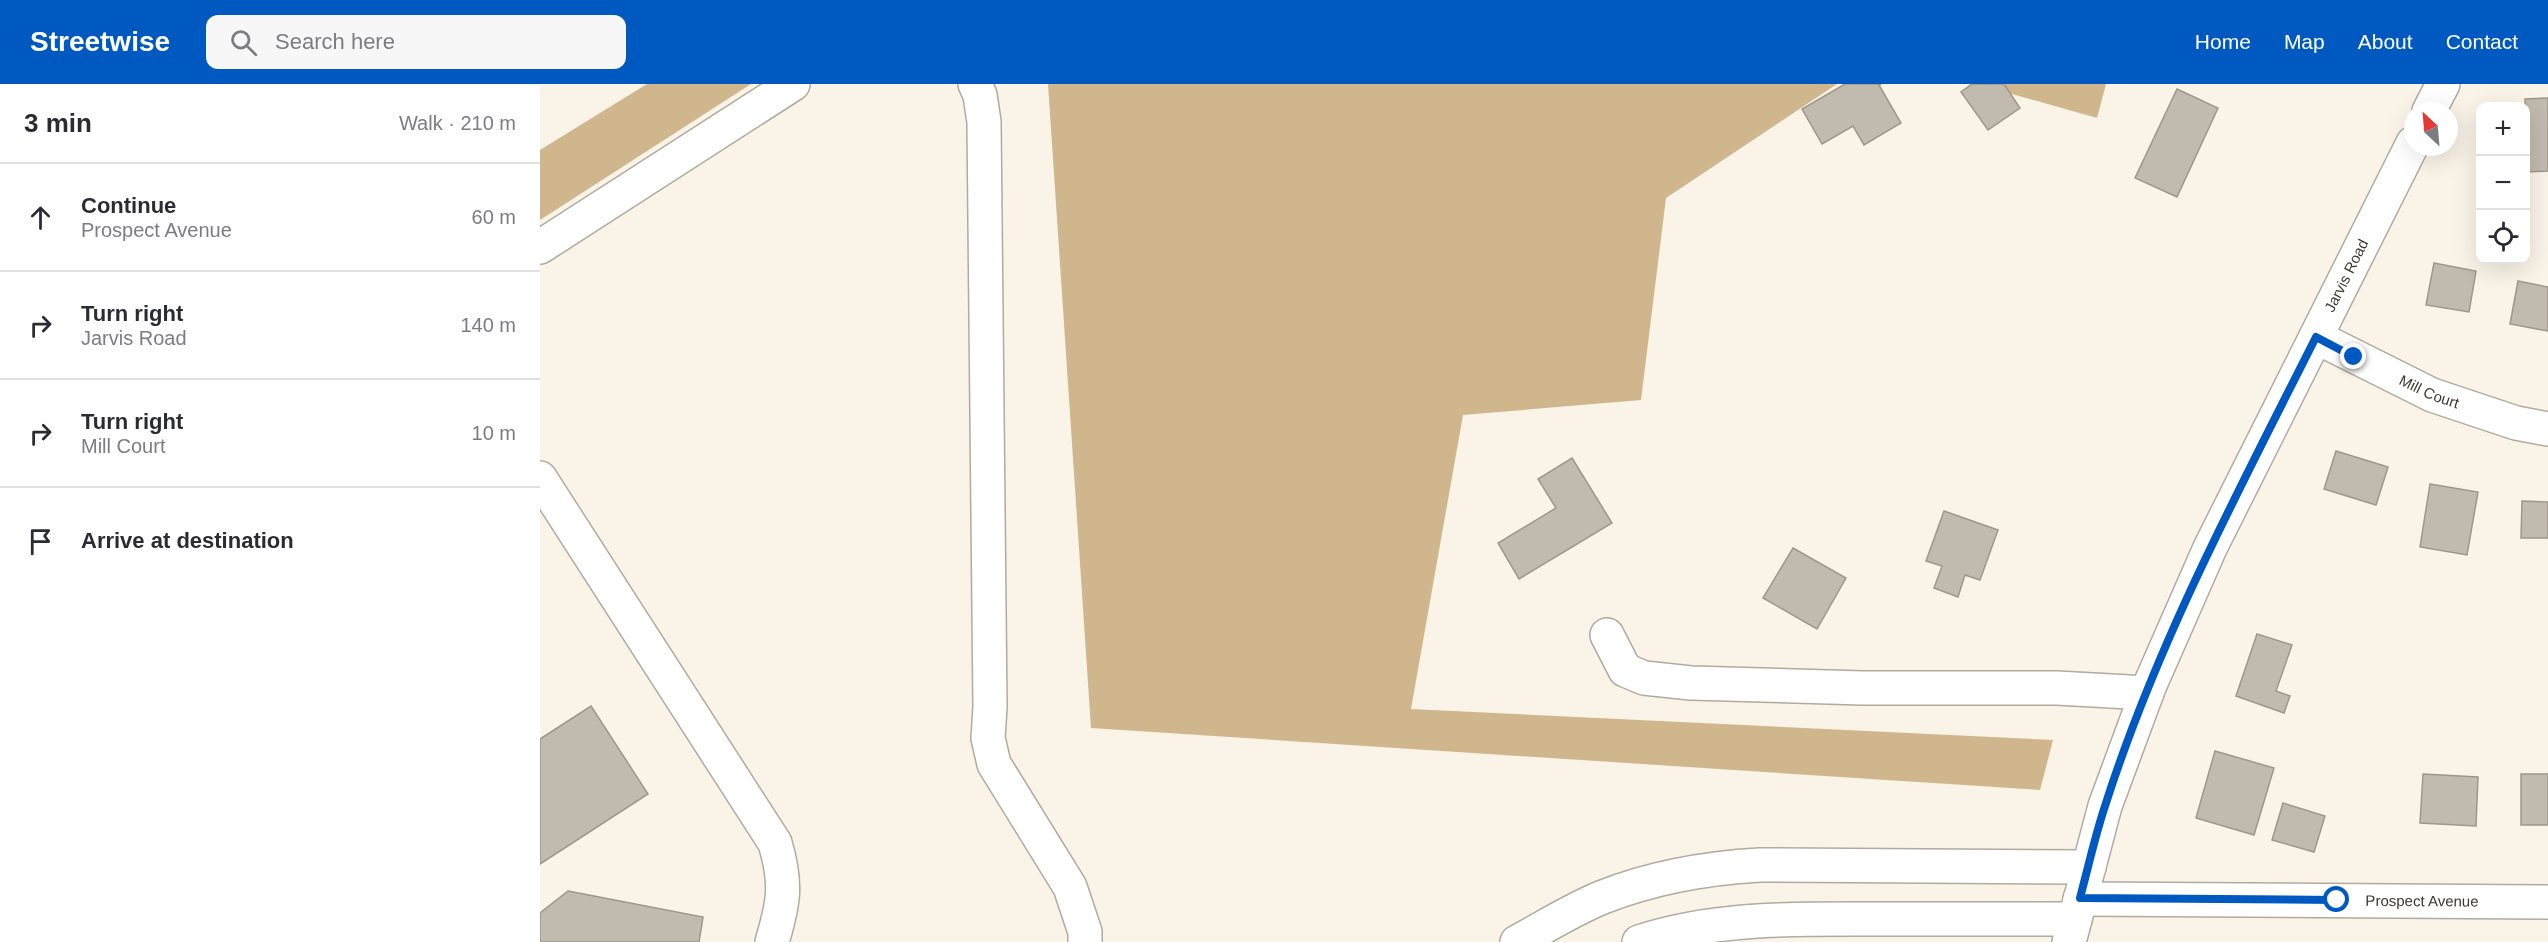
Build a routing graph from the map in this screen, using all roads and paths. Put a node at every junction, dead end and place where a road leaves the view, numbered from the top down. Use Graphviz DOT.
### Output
graph roads {
  1 [pos="793,84"];
  2 [pos="975,84"];
  3 [pos="2443,84"];
  4 [pos="2434,102"];
  5 [pos="2406,156"];
  6 [pos="540,248"];
  7 [pos="2316,337"];
  8 [pos="2548,429"];
  9 [pos="540,478"];
  10 [pos="1607,635"];
  11 [pos="2147,693"];
  12 [pos="2089,867"];
  13 [pos="2548,902"];
  14 [pos="2075,920"];
  15 [pos="772,942"];
  16 [pos="1085,942"];
  17 [pos="1517,942"];
  18 [pos="1639,942"];
  1 -- 6 [label="street"];
  2 -- 16 [label="street"];
  3 -- 4 [label="street"];
  5 -- 7 [label="street, Jarvis Road"];
  7 -- 8 [label="street, Mill Court"];
  7 -- 11 [label="street, Jarvis Road"];
  9 -- 15 [label="street"];
  10 -- 11 [label="street"];
  11 -- 12 [label="street, Jarvis Road"];
  12 -- 14 [label="street, Jarvis Road"];
  12 -- 17 [label="street"];
  13 -- 14 [label="street, Prospect Avenue"];
  14 -- 18 [label="street, Prospect Avenue"];
}
